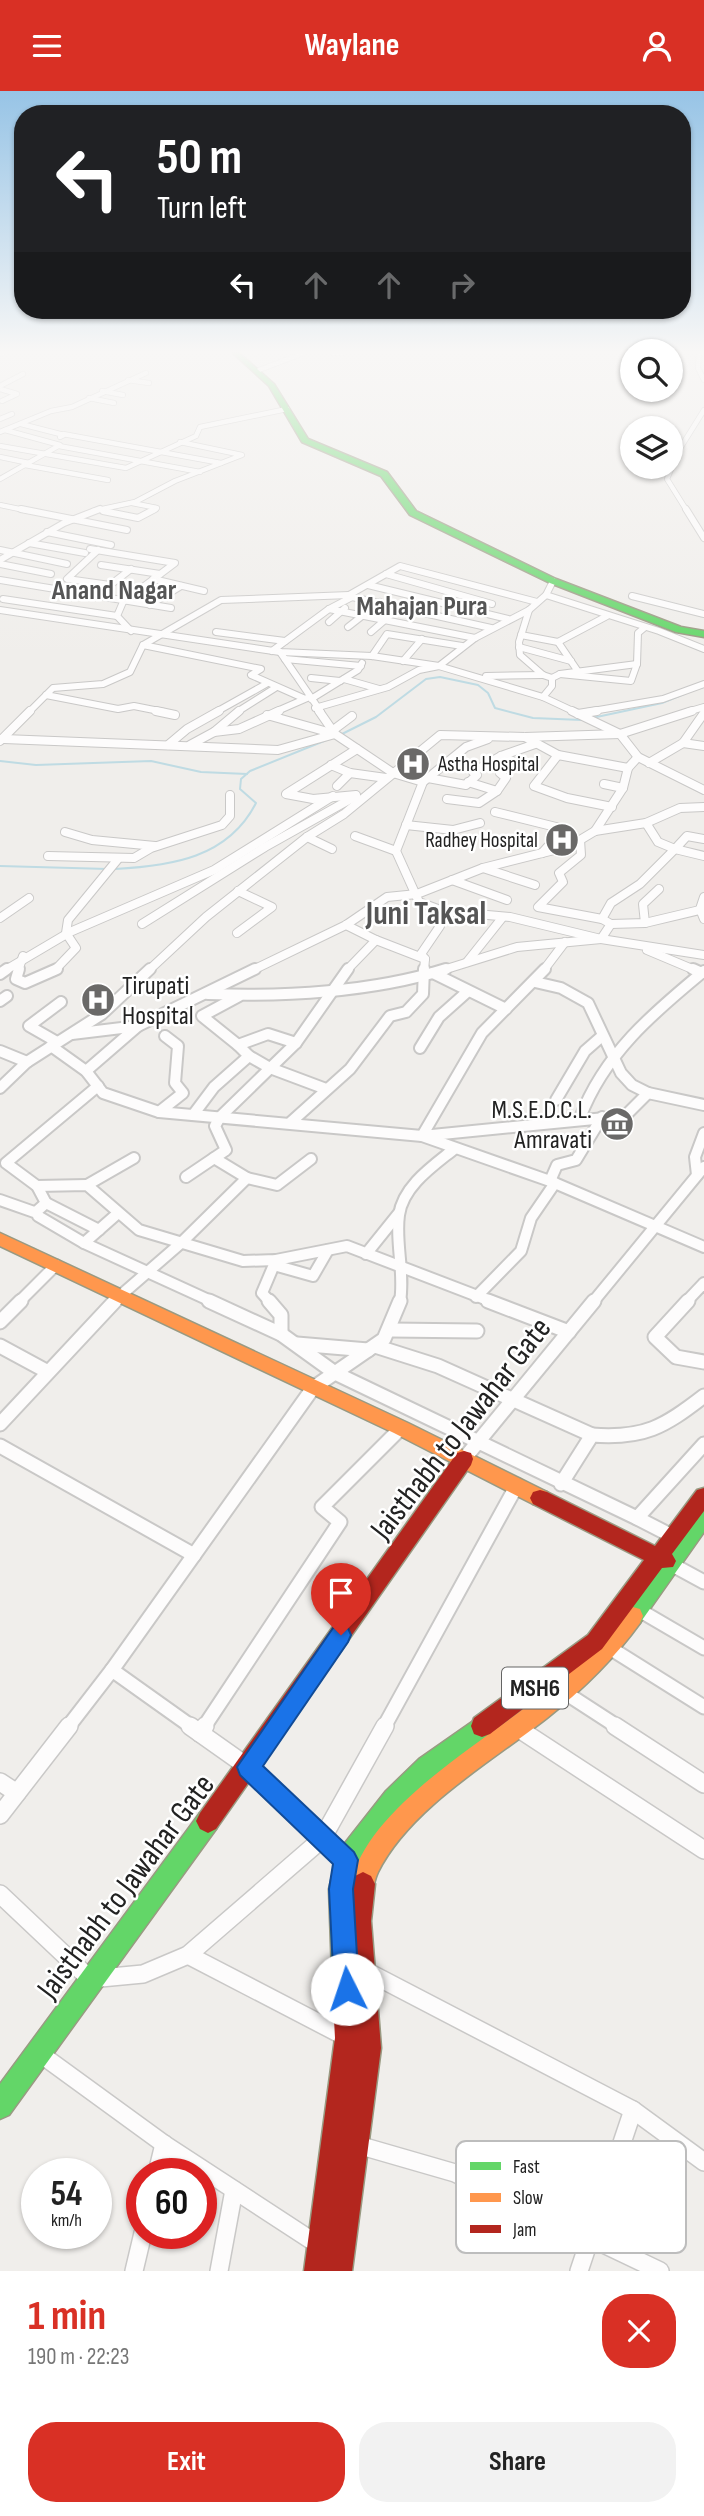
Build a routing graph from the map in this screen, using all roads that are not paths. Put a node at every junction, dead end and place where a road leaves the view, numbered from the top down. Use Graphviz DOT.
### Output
graph roads {
  1 [pos="44,455"];
  2 [pos="49,455"];
  3 [pos="113,455"];
  4 [pos="156,455"];
  5 [pos="182,455"];
  6 [pos="241,455"];
  7 [pos="342,455"];
  8 [pos="677,455"];
  9 [pos="0,457"];
  10 [pos="145,460"];
  11 [pos="224,463"];
  12 [pos="27,464"];
  13 [pos="200,472"];
  14 [pos="0,479"];
  15 [pos="108,480"];
  16 [pos="132,503"];
  17 [pos="0,505"];
  18 [pos="97,510"];
  19 [pos="70,520"];
  20 [pos="127,530"];
  21 [pos="47,532"];
  22 [pos="704,538"];
  23 [pos="29,543"];
  24 [pos="115,549"];
  25 [pos="0,550"];
  26 [pos="91,551"];
  27 [pos="11,553"];
  28 [pos="0,562"];
  29 [pos="67,564"];
  30 [pos="101,565"];
  31 [pos="131,569"];
  32 [pos="51,574"];
  33 [pos="160,574"];
  34 [pos="386,574"];
  35 [pos="153,579"];
  36 [pos="450,579"];
  37 [pos="0,580"];
  38 [pos="81,580"];
  39 [pos="110,585"];
  40 [pos="181,586"];
  41 [pos="368,586"];
  42 [pos="434,588"];
  43 [pos="550,588"];
  44 [pos="204,591"];
  45 [pos="508,595"];
  46 [pos="353,596"];
  47 [pos="632,596"];
  48 [pos="94,597"];
  49 [pos="420,598"];
  50 [pos="4,599"];
  51 [pos="123,602"];
  52 [pos="380,602"];
  53 [pos="537,602"];
  54 [pos="492,604"];
  55 [pos="149,605"];
  56 [pos="171,608"];
  57 [pos="404,608"];
  58 [pos="329,609"];
  59 [pos="0,610"];
  60 [pos="529,610"];
  61 [pos="341,611"];
  62 [pos="419,611"];
  63 [pos="479,612"];
  64 [pos="704,614"];
  65 [pos="363,615"];
  66 [pos="117,616"];
  67 [pos="607,616"];
  68 [pos="385,619"];
  69 [pos="508,619"];
  70 [pos="329,622"];
  71 [pos="405,623"];
  72 [pos="348,627"];
  73 [pos="491,628"];
  74 [pos="644,628"];
  75 [pos="665,629"];
  76 [pos="131,631"];
  77 [pos="216,632"];
  78 [pos="371,632"];
  79 [pos="393,634"];
  80 [pos="704,634"];
  81 [pos="158,635"];
  82 [pos="521,635"];
  83 [pos="475,638"];
  84 [pos="422,639"];
  85 [pos="285,641"];
  86 [pos="558,642"];
  87 [pos="143,645"];
  88 [pos="462,646"];
  89 [pos="519,647"];
  90 [pos="704,649"];
  91 [pos="276,651"];
  92 [pos="368,657"];
  93 [pos="285,659"];
  94 [pos="403,661"];
  95 [pos="571,661"];
  96 [pos="637,664"];
  97 [pos="361,666"];
  98 [pos="439,666"];
  99 [pos="577,670"];
  100 [pos="543,674"];
  101 [pos="480,676"];
  102 [pos="556,676"];
  103 [pos="311,678"];
  104 [pos="342,680"];
  105 [pos="265,684"];
  106 [pos="704,684"];
  107 [pos="275,688"];
  108 [pos="379,689"];
  109 [pos="47,695"];
  110 [pos="543,697"];
  111 [pos="308,698"];
  112 [pos="704,707"];
  113 [pos="315,708"];
  114 [pos="704,713"];
  115 [pos="175,715"];
  116 [pos="267,715"];
  117 [pos="580,715"];
  118 [pos="352,716"];
  119 [pos="214,732"];
  120 [pos="335,733"];
  121 [pos="620,734"];
  122 [pos="494,736"];
  123 [pos="525,737"];
  124 [pos="2,740"];
  125 [pos="683,743"];
  126 [pos="168,744"];
  127 [pos="704,746"];
  128 [pos="189,747"];
  129 [pos="353,747"];
  130 [pos="534,747"];
  131 [pos="558,755"];
  132 [pos="501,757"];
  133 [pos="638,757"];
  134 [pos="649,763"];
  135 [pos="331,765"];
  136 [pos="551,765"];
  137 [pos="628,768"];
  138 [pos="350,773"];
  139 [pos="389,775"];
  140 [pos="426,780"];
  141 [pos="468,782"];
  142 [pos="604,784"];
  143 [pos="337,786"];
  144 [pos="623,788"];
  145 [pos="704,790"];
  146 [pos="497,791"];
  147 [pos="362,794"];
  148 [pos="230,795"];
  149 [pos="333,796"];
  150 [pos="447,799"];
  151 [pos="612,807"];
  152 [pos="704,807"];
  153 [pos="495,812"];
  154 [pos="646,823"];
  155 [pos="480,824"];
  156 [pos="407,825"];
  157 [pos="595,831"];
  158 [pos="65,832"];
  159 [pos="355,836"];
  160 [pos="307,838"];
  161 [pos="704,838"];
  162 [pos="580,840"];
  163 [pos="118,843"];
  164 [pos="155,846"];
  165 [pos="332,849"];
  166 [pos="675,849"];
  167 [pos="396,851"];
  168 [pos="542,853"];
  169 [pos="48,856"];
  170 [pos="704,856"];
  171 [pos="115,860"];
  172 [pos="483,868"];
  173 [pos="452,880"];
  174 [pos="536,885"];
  175 [pos="659,889"];
  176 [pos="239,891"];
  177 [pos="417,894"];
  178 [pos="704,897"];
  179 [pos="29,898"];
  180 [pos="508,900"];
  181 [pos="702,909"];
  182 [pos="443,911"];
  183 [pos="0,918"];
  184 [pos="502,918"];
  185 [pos="602,919"];
  186 [pos="704,919"];
  187 [pos="645,923"];
  188 [pos="142,924"];
  189 [pos="611,924"];
  190 [pos="346,925"];
  191 [pos="66,933"];
  192 [pos="237,933"];
  193 [pos="601,939"];
  194 [pos="376,940"];
  195 [pos="565,942"];
  196 [pos="631,944"];
  197 [pos="704,955"];
  198 [pos="23,956"];
  199 [pos="425,959"];
  200 [pos="467,962"];
  201 [pos="703,972"];
  202 [pos="0,974"];
  203 [pos="428,975"];
  204 [pos="535,982"];
  205 [pos="334,989"];
  206 [pos="467,992"];
  207 [pos="208,994"];
  208 [pos="239,996"];
  209 [pos="61,1002"];
  210 [pos="506,1009"];
  211 [pos="138,1026"];
  212 [pos="69,1035"];
  213 [pos="165,1037"];
  214 [pos="601,1037"];
  215 [pos="296,1042"];
  216 [pos="54,1044"];
  217 [pos="238,1045"];
  218 [pos="420,1048"];
  219 [pos="0,1051"];
  220 [pos="249,1056"];
  221 [pos="612,1058"];
  222 [pos="27,1062"];
  223 [pos="270,1068"];
  224 [pos="86,1071"];
  225 [pos="4,1078"];
  226 [pos="98,1086"];
  227 [pos="0,1088"];
  228 [pos="326,1089"];
  229 [pos="648,1093"];
  230 [pos="556,1100"];
  231 [pos="704,1105"];
  232 [pos="159,1112"];
  233 [pos="193,1115"];
  234 [pos="220,1117"];
  235 [pos="602,1117"];
  236 [pos="580,1118"];
  237 [pos="291,1122"];
  238 [pos="704,1133"];
  239 [pos="422,1136"];
  240 [pos="454,1149"];
  241 [pos="134,1158"];
  242 [pos="214,1158"];
  243 [pos="311,1159"];
  244 [pos="700,1171"];
  245 [pos="186,1177"];
  246 [pos="247,1178"];
  247 [pos="553,1182"];
  248 [pos="87,1185"];
  249 [pos="37,1186"];
  250 [pos="0,1199"];
  251 [pos="46,1203"];
  252 [pos="37,1213"];
  253 [pos="399,1213"];
  254 [pos="117,1214"];
  255 [pos="654,1224"];
  256 [pos="99,1230"];
  257 [pos="0,1239"];
  258 [pos="84,1243"];
  259 [pos="181,1243"];
  260 [pos="704,1247"];
  261 [pos="328,1250"];
  262 [pos="366,1254"];
  263 [pos="275,1263"];
  264 [pos="56,1265"];
  265 [pos="403,1268"];
  266 [pos="148,1272"];
  267 [pos="704,1283"];
  268 [pos="118,1297"];
  269 [pos="476,1297"];
  270 [pos="0,1321"];
  271 [pos="391,1330"];
  272 [pos="477,1331"];
  273 [pos="569,1332"];
  274 [pos="281,1334"];
  275 [pos="295,1344"];
  276 [pos="0,1346"];
  277 [pos="371,1348"];
  278 [pos="704,1362"];
  279 [pos="48,1372"];
  280 [pos="335,1373"];
  281 [pos="313,1388"];
  282 [pos="704,1396"];
  283 [pos="512,1401"];
  284 [pos="0,1424"];
  285 [pos="401,1428"];
  286 [pos="592,1435"];
  287 [pos="480,1441"];
  288 [pos="704,1444"];
  289 [pos="0,1445"];
  290 [pos="464,1459"];
  291 [pos="561,1484"];
  292 [pos="517,1485"];
  293 [pos="704,1496"];
  294 [pos="704,1516"];
  295 [pos="637,1518"];
  296 [pos="672,1536"];
  297 [pos="194,1555"];
  298 [pos="663,1560"];
  299 [pos="704,1582"];
  300 [pos="639,1610"];
  301 [pos="611,1648"];
  302 [pos="704,1648"];
  303 [pos="112,1670"];
  304 [pos="548,1679"];
  305 [pos="562,1692"];
  306 [pos="704,1707"];
  307 [pos="515,1727"];
  308 [pos="200,1733"];
  309 [pos="248,1767"];
  310 [pos="0,1782"];
  311 [pos="704,1784"];
  312 [pos="17,1793"];
  313 [pos="0,1815"];
  314 [pos="322,1839"];
  315 [pos="704,1850"];
  316 [pos="346,1860"];
  317 [pos="365,1871"];
  318 [pos="0,1894"];
  319 [pos="188,1955"];
  320 [pos="345,1961"];
  321 [pos="363,1970"];
  322 [pos="90,1979"];
  323 [pos="348,2038"];
  324 [pos="368,2048"];
  325 [pos="38,2053"];
  326 [pos="0,2106"];
  327 [pos="634,2110"];
  328 [pos="623,2141"];
  329 [pos="676,2141"];
  330 [pos="164,2144"];
  331 [pos="355,2144"];
  332 [pos="686,2149"];
  333 [pos="161,2158"];
  334 [pos="704,2162"];
  335 [pos="456,2173"];
  336 [pos="234,2190"];
  337 [pos="321,2247"];
  338 [pos="139,2249"];
  339 [pos="584,2253"];
  340 [pos="621,2253"];
  341 [pos="339,2265"];
  342 [pos="134,2271"];
  343 [pos="219,2271"];
  344 [pos="317,2271"];
  345 [pos="579,2271"];
  346 [pos="660,2271"];
  1 -- 12 [label="street"];
  2 -- 10 [label="street"];
  3 -- 10 [label="street"];
  4 -- 10 [label="street"];
  5 -- 11 [label="street"];
  6 -- 11 [label="street"];
  7 -- 43 [label="main road"];
  8 -- 22 [label="street"];
  9 -- 12 [label="street"];
  10 -- 13 [label="street"];
  11 -- 13 [label="street"];
  12 -- 14 [label="street"];
  12 -- 15 [label="street"];
  13 -- 16 [label="street"];
  16 -- 18 [label="street"];
  16 -- 18 [label="street"];
  17 -- 19 [label="street"];
  18 -- 19 [label="street"];
  19 -- 20 [label="street"];
  19 -- 21 [label="street"];
  21 -- 23 [label="street"];
  21 -- 24 [label="street"];
  23 -- 26 [label="street"];
  23 -- 27 [label="street"];
  24 -- 26 [label="street"];
  24 -- 30 [label="street"];
  24 -- 33 [label="street"];
  25 -- 27 [label="street"];
  26 -- 38 [label="street"];
  27 -- 28 [label="street"];
  27 -- 29 [label="street"];
  28 -- 32 [label="street"];
  30 -- 31 [label="street"];
  30 -- 38 [label="street"];
  31 -- 33 [label="street"];
  31 -- 39 [label="street"];
  33 -- 35 [label="street"];
  34 -- 36 [label="street"];
  34 -- 41 [label="street"];
  34 -- 42 [label="street"];
  35 -- 40 [label="street"];
  35 -- 51 [label="street"];
  36 -- 42 [label="street"];
  36 -- 45 [label="street"];
  37 -- 48 [label="street"];
  38 -- 39 [label="street"];
  39 -- 48 [label="street"];
  40 -- 44 [label="street"];
  40 -- 55 [label="street"];
  41 -- 46 [label="street"];
  41 -- 49 [label="street"];
  42 -- 49 [label="street"];
  42 -- 54 [label="street"];
  43 -- 53 [label="street"];
  43 -- 67 [label="street"];
  43 -- 75 [label="main road"];
  45 -- 53 [label="street"];
  45 -- 54 [label="street"];
  46 -- 52 [label="street"];
  46 -- 58 [label="street"];
  46 -- 61 [label="street"];
  46 -- 81 [label="street"];
  47 -- 64 [label="street"];
  48 -- 51 [label="street"];
  49 -- 57 [label="street"];
  49 -- 63 [label="street"];
  50 -- 66 [label="street"];
  51 -- 55 [label="street"];
  51 -- 66 [label="street"];
  52 -- 57 [label="street"];
  52 -- 65 [label="street"];
  53 -- 60 [label="street"];
  54 -- 63 [label="street"];
  55 -- 56 [label="street"];
  57 -- 62 [label="street"];
  57 -- 68 [label="street"];
  58 -- 61 [label="street"];
  58 -- 85 [label="street"];
  59 -- 76 [label="street"];
  60 -- 69 [label="street"];
  60 -- 82 [label="street"];
  61 -- 65 [label="street"];
  61 -- 70 [label="street"];
  62 -- 71 [label="street"];
  62 -- 73 [label="street"];
  63 -- 69 [label="street"];
  65 -- 68 [label="street"];
  65 -- 72 [label="street"];
  66 -- 76 [label="street"];
  67 -- 74 [label="street"];
  67 -- 86 [label="street"];
  68 -- 71 [label="street"];
  68 -- 78 [label="street"];
  69 -- 73 [label="street"];
  71 -- 79 [label="street"];
  71 -- 83 [label="street"];
  73 -- 83 [label="street"];
  74 -- 75 [label="street"];
  74 -- 96 [label="street"];
  75 -- 80 [label="main road"];
  75 -- 90 [label="street"];
  76 -- 81 [label="street"];
  77 -- 85 [label="street"];
  79 -- 84 [label="street"];
  79 -- 92 [label="street"];
  81 -- 87 [label="street"];
  81 -- 91 [label="street"];
  82 -- 86 [label="street"];
  82 -- 89 [label="street"];
  83 -- 88 [label="street"];
  84 -- 88 [label="street"];
  84 -- 94 [label="street"];
  85 -- 91 [label="street"];
  86 -- 95 [label="street"];
  87 -- 105 [label="street"];
  87 -- 109 [label="street"];
  88 -- 98 [label="street"];
  89 -- 95 [label="street"];
  89 -- 100 [label="street"];
  91 -- 92 [label="street"];
  91 -- 93 [label="street"];
  92 -- 94 [label="street"];
  92 -- 97 [label="street"];
  93 -- 97 [label="street"];
  93 -- 111 [label="street"];
  94 -- 98 [label="street"];
  95 -- 99 [label="street"];
  96 -- 99 [label="street"];
  96 -- 102 [label="street"];
  97 -- 104 [label="street"];
  98 -- 101 [label="street"];
  98 -- 108 [label="street"];
  99 -- 102 [label="street"];
  100 -- 101 [label="street"];
  100 -- 102 [label="street"];
  101 -- 110 [label="street"];
  102 -- 110 [label="street"];
  103 -- 104 [label="street"];
  104 -- 108 [label="street"];
  104 -- 111 [label="street"];
  105 -- 107 [label="street"];
  105 -- 126 [label="street"];
  106 -- 117 [label="street"];
  107 -- 111 [label="street"];
  107 -- 119 [label="street"];
  108 -- 113 [label="street"];
  109 -- 115 [label="street"];
  109 -- 124 [label="street"];
  110 -- 117 [label="street"];
  111 -- 113 [label="street"];
  111 -- 116 [label="street"];
  112 -- 121 [label="street"];
  113 -- 120 [label="street"];
  114 -- 125 [label="street"];
  116 -- 119 [label="street"];
  116 -- 120 [label="street"];
  117 -- 121 [label="street"];
  118 -- 120 [label="street"];
  119 -- 128 [label="street"];
  120 -- 128 [label="street"];
  120 -- 129 [label="street"];
  121 -- 123 [label="street"];
  121 -- 133 [label="street"];
  122 -- 123 [label="street"];
  122 -- 139 [label="street"];
  122 -- 140 [label="street"];
  123 -- 130 [label="street"];
  124 -- 126 [label="street"];
  125 -- 127 [label="street"];
  125 -- 134 [label="street"];
  126 -- 128 [label="street"];
  129 -- 135 [label="street"];
  129 -- 139 [label="street"];
  130 -- 131 [label="street"];
  130 -- 132 [label="street"];
  130 -- 136 [label="street"];
  131 -- 136 [label="street"];
  131 -- 137 [label="street"];
  132 -- 141 [label="street"];
  132 -- 146 [label="street"];
  133 -- 134 [label="street"];
  133 -- 137 [label="street"];
  134 -- 145 [label="street"];
  135 -- 138 [label="street"];
  135 -- 149 [label="street"];
  136 -- 151 [label="street"];
  137 -- 144 [label="street"];
  138 -- 139 [label="street"];
  138 -- 143 [label="street"];
  139 -- 140 [label="street"];
  139 -- 147 [label="street"];
  140 -- 141 [label="street"];
  140 -- 156 [label="street"];
  141 -- 146 [label="street"];
  142 -- 144 [label="street"];
  144 -- 151 [label="street"];
  146 -- 150 [label="street"];
  147 -- 149 [label="street"];
  147 -- 160 [label="street"];
  147 -- 188 [label="street"];
  148 -- 164 [label="street"];
  149 -- 191 [label="street"];
  151 -- 157 [label="street"];
  152 -- 154 [label="street"];
  153 -- 168 [label="street"];
  154 -- 157 [label="street"];
  154 -- 166 [label="street"];
  155 -- 156 [label="street"];
  156 -- 167 [label="street"];
  157 -- 162 [label="street"];
  158 -- 163 [label="street"];
  159 -- 167 [label="street"];
  160 -- 165 [label="street"];
  160 -- 176 [label="street"];
  161 -- 166 [label="street"];
  162 -- 168 [label="street"];
  162 -- 185 [label="street"];
  163 -- 164 [label="street"];
  163 -- 171 [label="street"];
  164 -- 171 [label="street"];
  166 -- 170 [label="street"];
  166 -- 185 [label="street"];
  167 -- 177 [label="street"];
  168 -- 172 [label="street"];
  169 -- 171 [label="street"];
  171 -- 191 [label="street"];
  172 -- 173 [label="street"];
  172 -- 174 [label="street"];
  173 -- 177 [label="street"];
  173 -- 180 [label="street"];
  175 -- 187 [label="street"];
  176 -- 192 [label="street"];
  176 -- 212 [label="street"];
  177 -- 182 [label="street"];
  177 -- 190 [label="street"];
  178 -- 181 [label="street"];
  179 -- 183 [label="street"];
  181 -- 186 [label="street"];
  181 -- 187 [label="street"];
  182 -- 184 [label="street"];
  182 -- 199 [label="street"];
  184 -- 193 [label="street"];
  184 -- 200 [label="street"];
  185 -- 189 [label="street"];
  187 -- 189 [label="street"];
  189 -- 193 [label="street"];
  190 -- 194 [label="street"];
  190 -- 207 [label="street"];
  191 -- 198 [label="street"];
  191 -- 198 [label="street"];
  193 -- 195 [label="street"];
  193 -- 196 [label="street"];
  194 -- 199 [label="street"];
  194 -- 205 [label="street"];
  195 -- 200 [label="street"];
  195 -- 204 [label="street"];
  196 -- 197 [label="street"];
  196 -- 201 [label="street"];
  198 -- 202 [label="street"];
  199 -- 203 [label="street"];
  200 -- 203 [label="street"];
  201 -- 221 [label="street"];
  203 -- 205 [label="street"];
  203 -- 206 [label="street"];
  203 -- 228 [label="street"];
  204 -- 210 [label="street"];
  204 -- 214 [label="street"];
  205 -- 208 [label="street"];
  205 -- 215 [label="street"];
  206 -- 210 [label="street"];
  206 -- 218 [label="street"];
  207 -- 208 [label="street"];
  207 -- 211 [label="street"];
  208 -- 217 [label="street"];
  209 -- 216 [label="street"];
  210 -- 239 [label="street"];
  211 -- 212 [label="street"];
  211 -- 224 [label="street"];
  212 -- 216 [label="street"];
  213 -- 232 [label="street"];
  214 -- 221 [label="street"];
  214 -- 230 [label="street"];
  215 -- 217 [label="street"];
  215 -- 223 [label="street"];
  216 -- 222 [label="street"];
  216 -- 224 [label="street"];
  217 -- 220 [label="street"];
  219 -- 222 [label="street"];
  220 -- 223 [label="street"];
  220 -- 233 [label="street"];
  221 -- 229 [label="street"];
  221 -- 236 [label="street"];
  222 -- 225 [label="street"];
  223 -- 228 [label="street"];
  223 -- 234 [label="street"];
  224 -- 226 [label="street"];
  225 -- 227 [label="street"];
  226 -- 232 [label="street"];
  226 -- 249 [label="street"];
  228 -- 237 [label="street"];
  229 -- 231 [label="street"];
  229 -- 235 [label="street"];
  232 -- 233 [label="street"];
  233 -- 234 [label="street"];
  234 -- 237 [label="street"];
  234 -- 242 [label="street"];
  235 -- 236 [label="street"];
  235 -- 247 [label="street"];
  236 -- 239 [label="street"];
  237 -- 239 [label="street"];
  238 -- 244 [label="street"];
  239 -- 240 [label="street"];
  240 -- 247 [label="street"];
  240 -- 253 [label="street"];
  241 -- 248 [label="street"];
  242 -- 245 [label="street"];
  242 -- 246 [label="street"];
  243 -- 246 [label="street"];
  244 -- 255 [label="street, Jaisthabh to Jawahar Gate"];
  246 -- 259 [label="street"];
  247 -- 255 [label="street"];
  247 -- 269 [label="street"];
  248 -- 249 [label="street"];
  248 -- 254 [label="street"];
  249 -- 251 [label="street"];
  250 -- 252 [label="street"];
  251 -- 252 [label="street"];
  251 -- 256 [label="street"];
  252 -- 258 [label="street"];
  253 -- 262 [label="street"];
  253 -- 265 [label="street"];
  254 -- 256 [label="street"];
  254 -- 259 [label="street"];
  255 -- 260 [label="street"];
  255 -- 273 [label="street, Jaisthabh to Jawahar Gate"];
  256 -- 258 [label="street"];
  257 -- 264 [label="main road"];
  258 -- 266 [label="street"];
  259 -- 263 [label="street"];
  259 -- 266 [label="street"];
  261 -- 262 [label="street"];
  261 -- 263 [label="street"];
  261 -- 263 [label="street"];
  262 -- 265 [label="street"];
  263 -- 274 [label="street"];
  264 -- 268 [label="main road"];
  264 -- 270 [label="street"];
  265 -- 269 [label="street"];
  265 -- 271 [label="street"];
  266 -- 268 [label="street"];
  266 -- 274 [label="street"];
  267 -- 278 [label="street"];
  268 -- 279 [label="street"];
  268 -- 281 [label="main road"];
  269 -- 273 [label="street"];
  271 -- 272 [label="street"];
  271 -- 277 [label="street"];
  273 -- 283 [label="street, Jaisthabh to Jawahar Gate"];
  274 -- 275 [label="street"];
  275 -- 277 [label="street"];
  275 -- 280 [label="street"];
  276 -- 279 [label="street"];
  277 -- 280 [label="street"];
  277 -- 283 [label="street"];
  279 -- 284 [label="street"];
  280 -- 281 [label="street"];
  280 -- 287 [label="street"];
  281 -- 285 [label="main road"];
  281 -- 297 [label="street"];
  282 -- 286 [label="street"];
  283 -- 286 [label="street"];
  283 -- 287 [label="street, Jaisthabh to Jawahar Gate"];
  285 -- 290 [label="main road"];
  285 -- 308 [label="street"];
  286 -- 291 [label="street"];
  287 -- 290 [label="street, Jaisthabh to Jawahar Gate"];
  287 -- 291 [label="street"];
  288 -- 295 [label="street"];
  289 -- 297 [label="street"];
  290 -- 292 [label="main road"];
  290 -- 309 [label="main road, Jaisthabh to Jawahar Gate"];
  291 -- 295 [label="street"];
  292 -- 298 [label="main road"];
  292 -- 314 [label="street"];
  293 -- 296 [label="main road, MSH6"];
  294 -- 298 [label="main road, MSH6"];
  295 -- 296 [label="street"];
  296 -- 298 [label="main road, MSH6"];
  297 -- 303 [label="street"];
  298 -- 299 [label="street"];
  298 -- 300 [label="main road, MSH6"];
  298 -- 304 [label="main road, MSH6"];
  300 -- 301 [label="main road, MSH6"];
  300 -- 302 [label="street"];
  301 -- 305 [label="main road, MSH6"];
  301 -- 306 [label="street"];
  303 -- 308 [label="street"];
  303 -- 312 [label="street"];
  304 -- 305 [label="street"];
  304 -- 316 [label="main road, MSH6"];
  305 -- 307 [label="main road, MSH6"];
  305 -- 311 [label="street"];
  307 -- 315 [label="street"];
  307 -- 317 [label="main road, MSH6"];
  308 -- 309 [label="street"];
  309 -- 314 [label="street"];
  309 -- 322 [label="main road, Jaisthabh to Jawahar Gate"];
  310 -- 312 [label="street"];
  312 -- 313 [label="street"];
  314 -- 316 [label="street"];
  314 -- 319 [label="street"];
  316 -- 317 [label="street"];
  316 -- 320 [label="main road, MSH6"];
  317 -- 321 [label="main road, MSH6"];
  318 -- 322 [label="street"];
  319 -- 322 [label="street"];
  319 -- 323 [label="street"];
  320 -- 321 [label="street"];
  320 -- 323 [label="main road, MSH6"];
  321 -- 324 [label="main road, MSH6"];
  321 -- 327 [label="street"];
  322 -- 325 [label="main road, Jaisthabh to Jawahar Gate"];
  323 -- 324 [label="street"];
  323 -- 337 [label="main road, MSH6"];
  324 -- 331 [label="main road, MSH6"];
  325 -- 326 [label="main road, Jaisthabh to Jawahar Gate"];
  325 -- 330 [label="street"];
  327 -- 328 [label="street"];
  327 -- 329 [label="street"];
  330 -- 333 [label="street"];
  330 -- 336 [label="street"];
  331 -- 335 [label="street"];
  331 -- 341 [label="main road, MSH6"];
  332 -- 334 [label="street"];
  336 -- 337 [label="street"];
  336 -- 343 [label="street"];
  337 -- 341 [label="street"];
  337 -- 344 [label="main road, MSH6"];
  338 -- 342 [label="street"];
  339 -- 345 [label="street"];
  340 -- 346 [label="street"];
}
